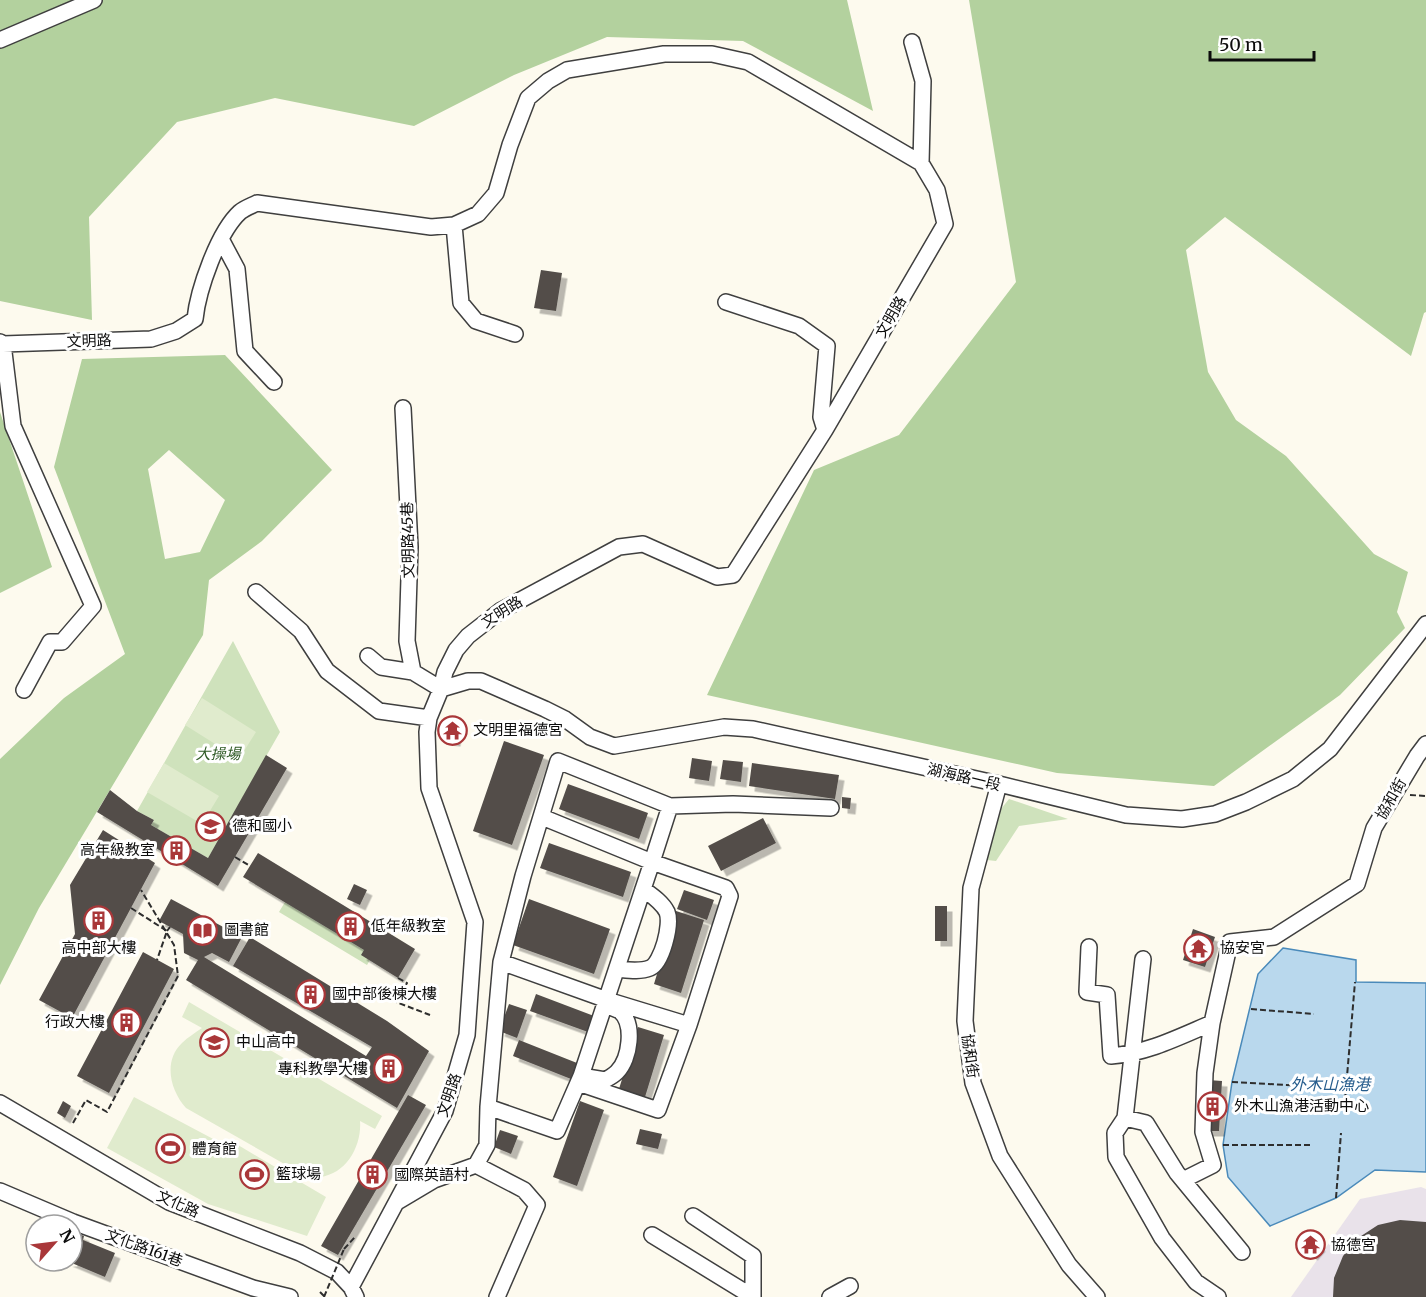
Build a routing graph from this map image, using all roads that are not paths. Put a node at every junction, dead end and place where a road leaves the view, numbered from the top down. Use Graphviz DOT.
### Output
graph roads {
  1 [pos="94,0"];
  2 [pos="0,40"];
  3 [pos="912,42"];
  4 [pos="921,164"];
  5 [pos="454,225"];
  6 [pos="221,239"];
  7 [pos="726,302"];
  8 [pos="514,334"];
  9 [pos="2,343"];
  10 [pos="274,382"];
  11 [pos="403,408"];
  12 [pos="825,430"];
  13 [pos="256,592"];
  14 [pos="1426,624"];
  15 [pos="368,656"];
  16 [pos="413,672"];
  17 [pos="441,689"];
  18 [pos="24,690"];
  19 [pos="429,718"];
  20 [pos="1426,744"];
  21 [pos="999,784"];
  22 [pos="670,806"];
  23 [pos="831,808"];
  24 [pos="542,817"];
  25 [pos="652,862"];
  26 [pos="643,889"];
  27 [pos="1089,947"];
  28 [pos="1143,959"];
  29 [pos="501,962"];
  30 [pos="617,969"];
  31 [pos="606,1003"];
  32 [pos="1212,1023"];
  33 [pos="689,1025"];
  34 [pos="1134,1054"];
  35 [pos="580,1079"];
  36 [pos="0,1103"];
  37 [pos="488,1107"];
  38 [pos="1125,1118"];
  39 [pos="476,1165"];
  40 [pos="1183,1180"];
  41 [pos="0,1191"];
  42 [pos="397,1202"];
  43 [pos="693,1216"];
  44 [pos="652,1235"];
  45 [pos="1242,1252"];
  46 [pos="850,1286"];
  47 [pos="353,1292"];
  48 [pos="290,1297"];
  49 [pos="497,1297"];
  50 [pos="753,1297"];
  51 [pos="830,1297"];
  52 [pos="1097,1297"];
  53 [pos="1218,1297"];
  1 -- 2 [label="street"];
  3 -- 4 [label="street"];
  4 -- 5 [label="street, 文明路"];
  4 -- 12 [label="street, 文明路"];
  5 -- 6 [label="street, 文明路"];
  5 -- 8 [label="street"];
  6 -- 9 [label="street, 文明路"];
  6 -- 10 [label="street"];
  7 -- 12 [label="street"];
  9 -- 18 [label="street"];
  11 -- 16 [label="street, 文明路45巷"];
  12 -- 17 [label="street, 文明路"];
  13 -- 19 [label="street"];
  14 -- 21 [label="street, 湖海路一段"];
  15 -- 16 [label="street"];
  16 -- 17 [label="street"];
  17 -- 19 [label="street, 文明路"];
  17 -- 21 [label="street, 湖海路一段"];
  19 -- 42 [label="street, 文明路"];
  20 -- 32 [label="street, 協和街"];
  21 -- 52 [label="street, 協和街"];
  22 -- 23 [label="street"];
  22 -- 24 [label="street"];
  22 -- 25 [label="street"];
  24 -- 25 [label="street"];
  24 -- 29 [label="street"];
  25 -- 26 [label="street"];
  25 -- 33 [label="street"];
  26 -- 30 [label="street"];
  26 -- 30 [label="street"];
  27 -- 34 [label="street"];
  28 -- 34 [label="street"];
  29 -- 31 [label="street"];
  29 -- 37 [label="street"];
  30 -- 31 [label="street"];
  31 -- 33 [label="street"];
  31 -- 35 [label="street"];
  31 -- 35 [label="street"];
  32 -- 34 [label="street"];
  32 -- 40 [label="street, 協和街"];
  33 -- 35 [label="street"];
  34 -- 38 [label="street"];
  35 -- 37 [label="street"];
  36 -- 47 [label="street, 文化路"];
  37 -- 39 [label="street"];
  38 -- 40 [label="street"];
  38 -- 53 [label="street"];
  39 -- 42 [label="street"];
  39 -- 49 [label="street"];
  40 -- 45 [label="street"];
  41 -- 48 [label="street, 文化路161巷"];
  42 -- 47 [label="street, 文明路"];
  43 -- 50 [label="street"];
  44 -- 50 [label="street"];
  46 -- 51 [label="street"];
}
